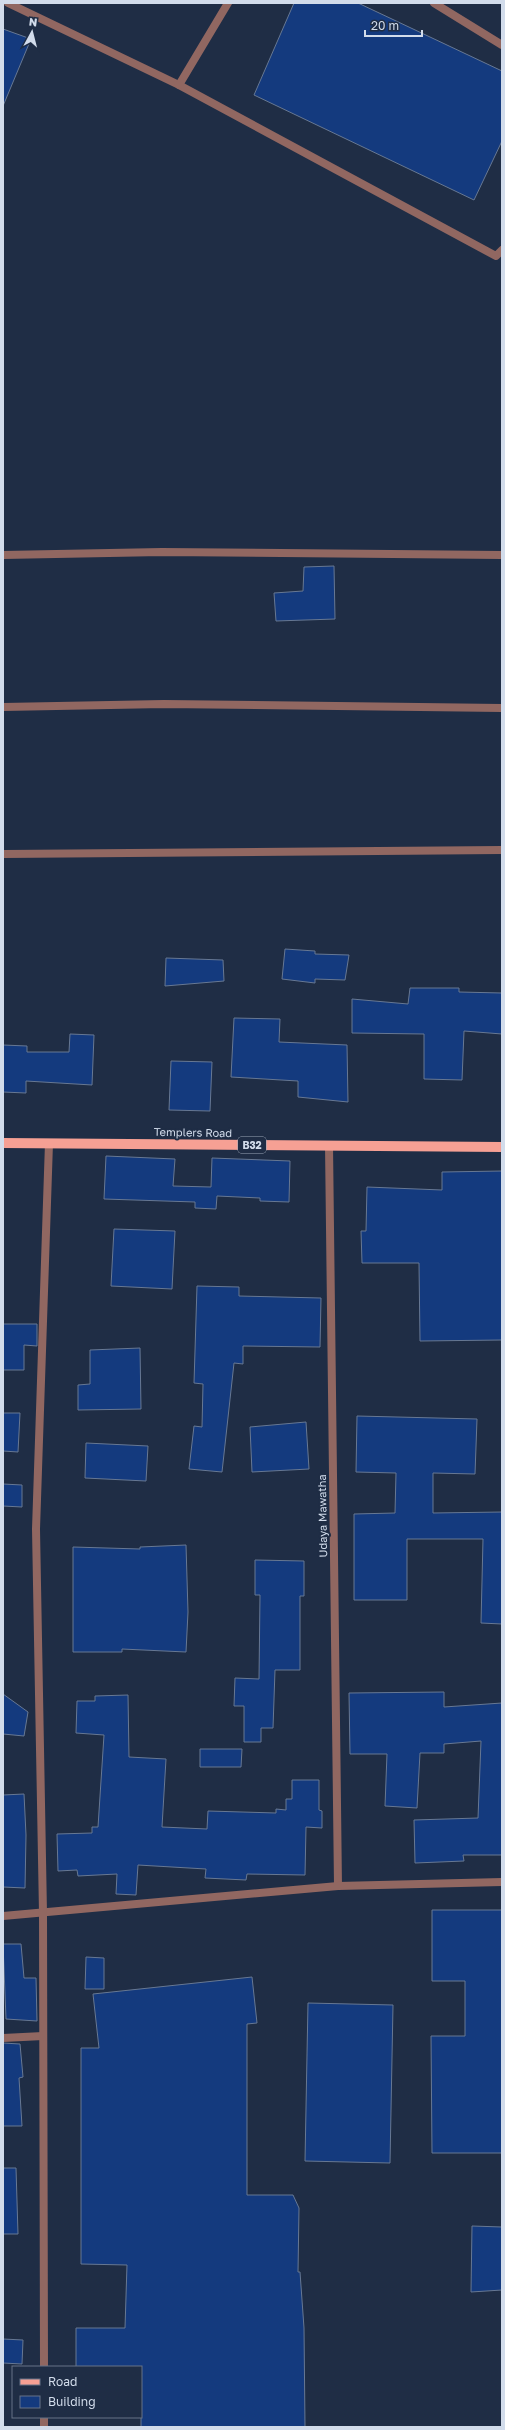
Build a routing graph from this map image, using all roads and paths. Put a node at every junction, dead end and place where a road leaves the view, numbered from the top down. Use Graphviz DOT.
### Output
graph roads {
  1 [pos="8,3"];
  2 [pos="228,3"];
  3 [pos="434,3"];
  4 [pos="502,45"];
  5 [pos="179,85"];
  6 [pos="502,250"];
  7 [pos="502,555"];
  8 [pos="3,556"];
  9 [pos="3,707"];
  10 [pos="502,708"];
  11 [pos="502,850"];
  12 [pos="3,854"];
  13 [pos="3,1143"];
  14 [pos="49,1143"];
  15 [pos="329,1145"];
  16 [pos="502,1147"];
  17 [pos="502,1882"];
  18 [pos="338,1886"];
  19 [pos="43,1914"];
  20 [pos="3,1916"];
  21 [pos="43,2036"];
  22 [pos="3,2038"];
  23 [pos="44,2366"];
  1 -- 5 [label="street"];
  2 -- 5 [label="street"];
  3 -- 4 [label="street"];
  5 -- 6 [label="street"];
  7 -- 8 [label="street"];
  9 -- 10 [label="street"];
  11 -- 12 [label="street"];
  13 -- 14 [label="main road, Templers Road / B32"];
  14 -- 15 [label="main road, Templers Road / B32"];
  14 -- 19 [label="street"];
  15 -- 16 [label="main road, Templers Road / B32"];
  15 -- 18 [label="street, Udaya Mawatha"];
  17 -- 18 [label="street"];
  18 -- 19 [label="street"];
  19 -- 20 [label="street"];
  19 -- 21 [label="street"];
  21 -- 22 [label="street"];
  21 -- 23 [label="street"];
}
